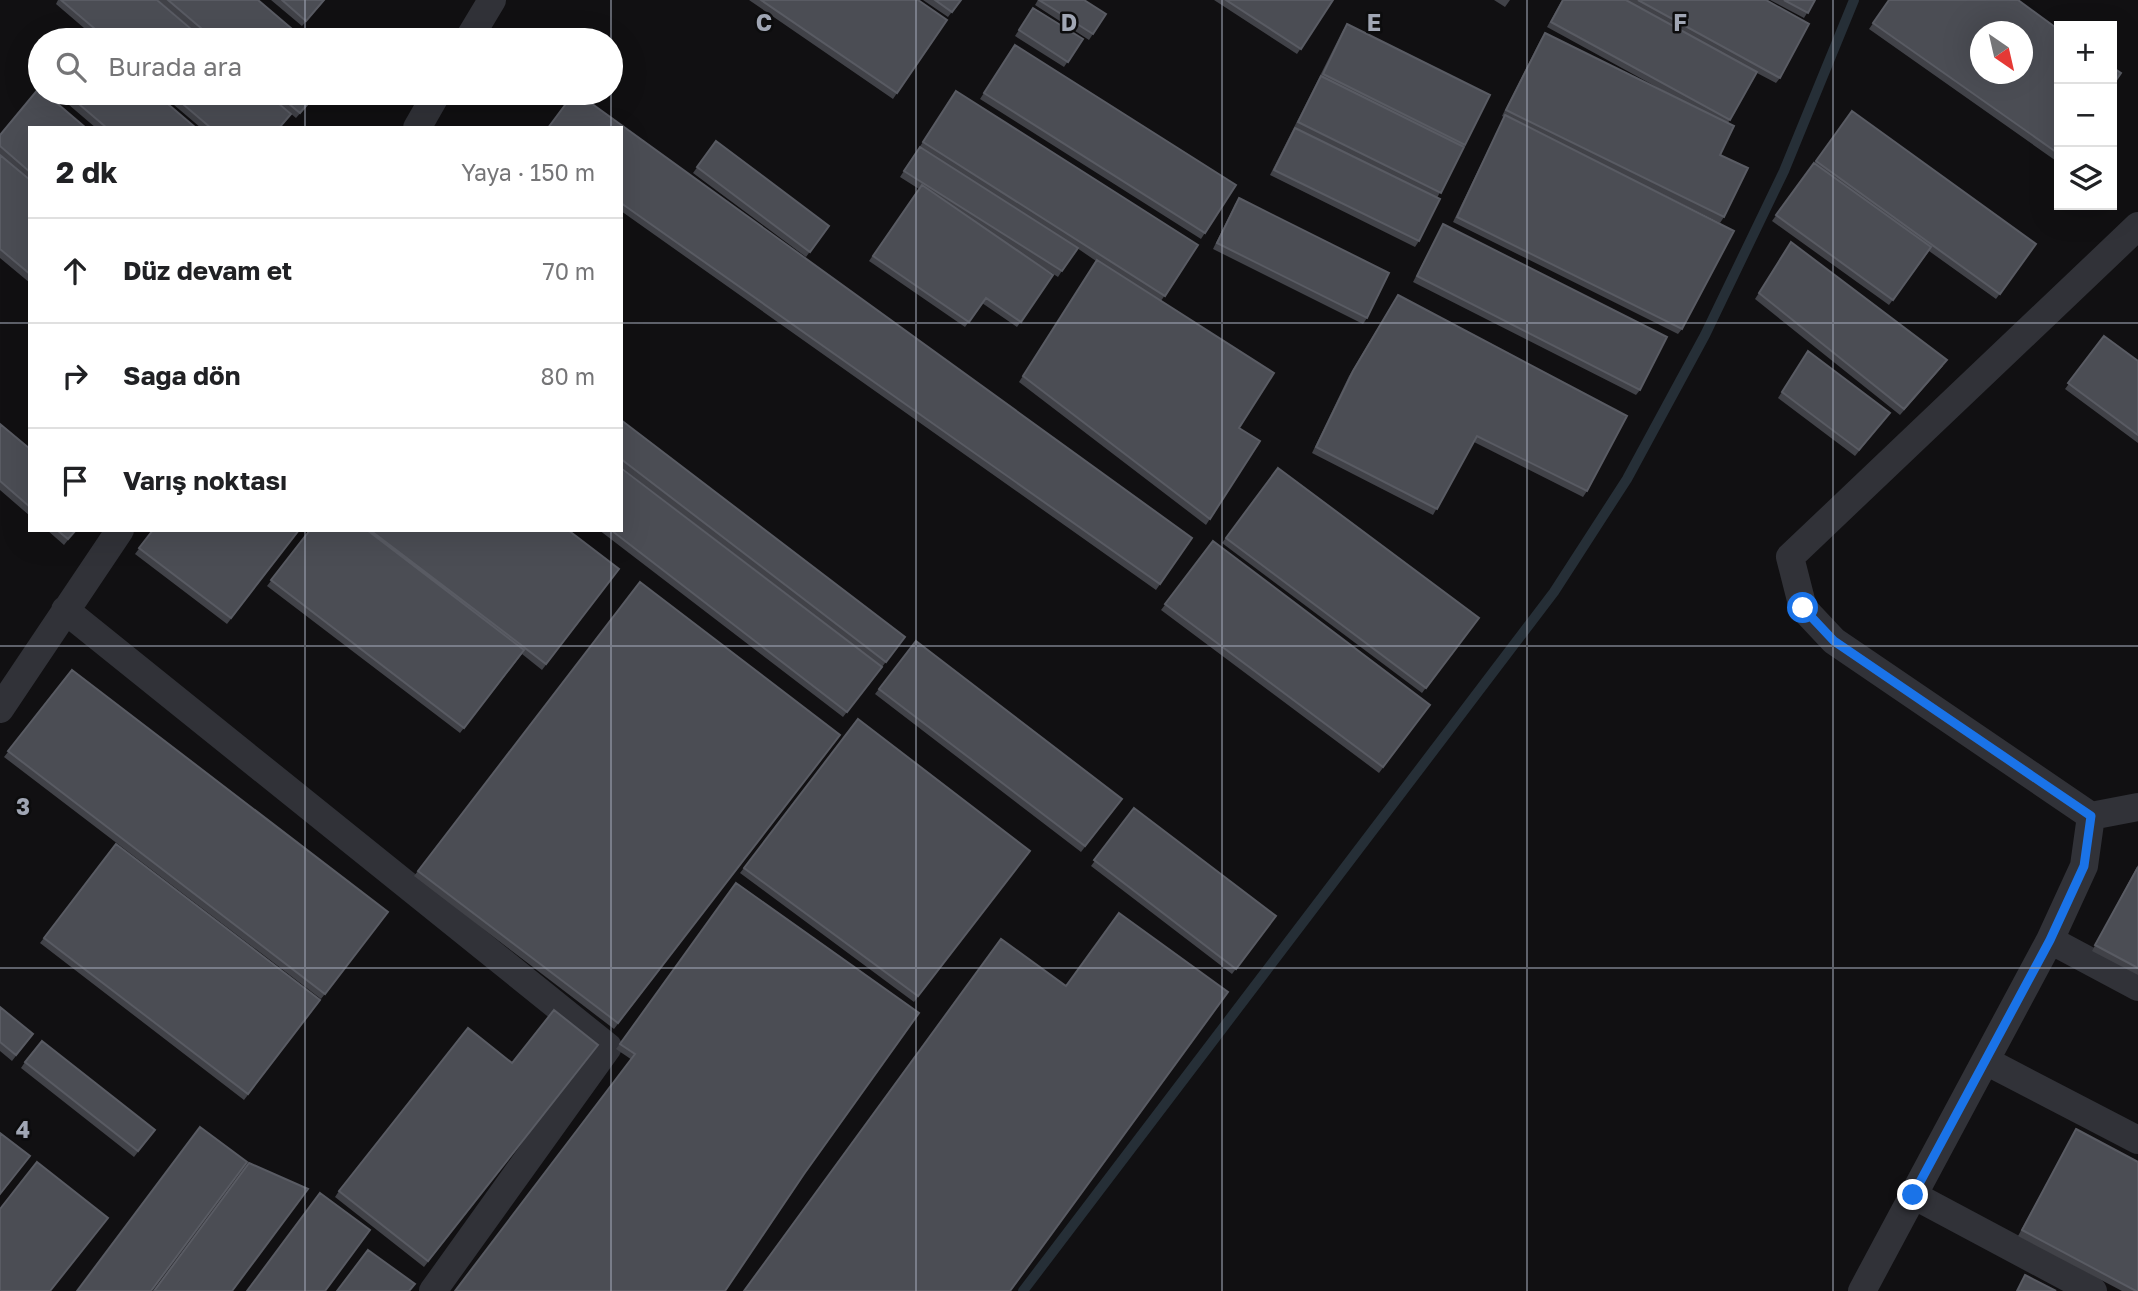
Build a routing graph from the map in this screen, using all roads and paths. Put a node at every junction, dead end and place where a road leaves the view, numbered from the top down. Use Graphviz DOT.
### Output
graph roads {
  1 [pos="492,0"];
  2 [pos="475,28"];
  3 [pos="430,105"];
  4 [pos="418,126"];
  5 [pos="2138,226"];
  6 [pos="119,532"];
  7 [pos="65,610"];
  8 [pos="0,709"];
  9 [pos="2138,807"];
  10 [pos="2091,816"];
  11 [pos="2050,940"];
  12 [pos="2138,987"];
  13 [pos="1986,1061"];
  14 [pos="2138,1140"];
  15 [pos="1913,1195"];
  16 [pos="433,1291"];
  17 [pos="1862,1291"];
  18 [pos="2093,1291"];
  1 -- 2 [label="street"];
  3 -- 4 [label="street"];
  5 -- 10 [label="street"];
  6 -- 7 [label="street"];
  7 -- 8 [label="street"];
  7 -- 16 [label="street"];
  9 -- 10 [label="street"];
  10 -- 11 [label="street"];
  11 -- 12 [label="street"];
  11 -- 13 [label="street"];
  13 -- 14 [label="street"];
  13 -- 15 [label="street"];
  15 -- 17 [label="street"];
  15 -- 18 [label="street"];
}
